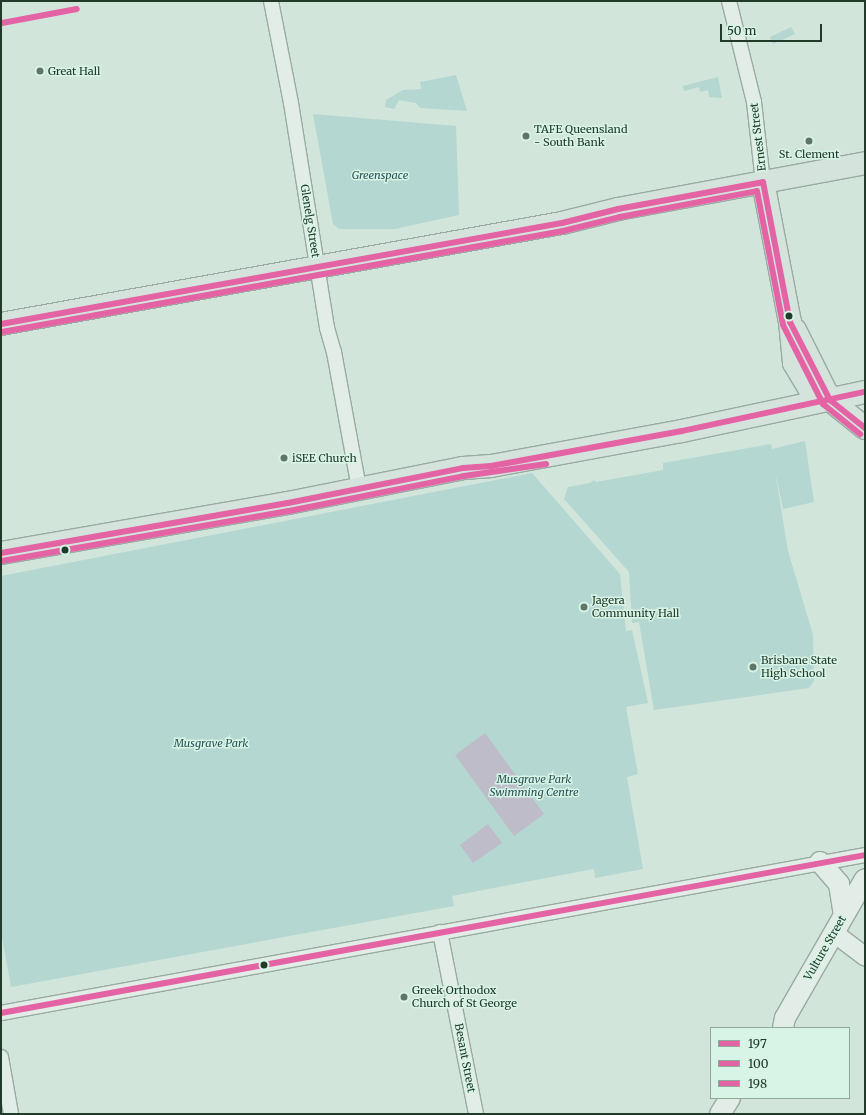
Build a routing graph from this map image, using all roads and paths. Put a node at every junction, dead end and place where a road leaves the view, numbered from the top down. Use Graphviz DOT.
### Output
graph roads {
  1 [pos="271,1"];
  2 [pos="729,1"];
  3 [pos="865,163"];
  4 [pos="764,182"];
  5 [pos="317,267"];
  6 [pos="1,324"];
  7 [pos="865,392"];
  8 [pos="830,400"];
  9 [pos="865,428"];
  10 [pos="359,488"];
  11 [pos="1,553"];
  12 [pos="865,854"];
  13 [pos="820,862"];
  14 [pos="865,879"];
  15 [pos="844,914"];
  16 [pos="440,932"];
  17 [pos="834,933"];
  18 [pos="865,956"];
  19 [pos="1,1013"];
  20 [pos="780,1025"];
  21 [pos="1,1057"];
  22 [pos="729,1099"];
  23 [pos="744,1099"];
  24 [pos="10,1114"];
  25 [pos="476,1114"];
  26 [pos="720,1114"];
  27 [pos="736,1114"];
  1 -- 5 [label="street, Glenelg Street"];
  2 -- 4 [label="street, Ernest Street"];
  3 -- 4 [label="main road"];
  4 -- 5 [label="main road"];
  4 -- 8 [label="main road, Ernest Street"];
  5 -- 6 [label="main road"];
  5 -- 10 [label="street, Glenelg Street"];
  7 -- 8 [label="main road"];
  8 -- 9 [label="main road, Ernest Street"];
  8 -- 10 [label="main road"];
  10 -- 11 [label="main road"];
  12 -- 13 [label="street"];
  13 -- 15 [label="main road"];
  13 -- 16 [label="street"];
  14 -- 15 [label="main road, Vulture Street"];
  15 -- 17 [label="main road, Vulture Street"];
  16 -- 19 [label="street"];
  16 -- 25 [label="street, Besant Street"];
  17 -- 18 [label="street"];
  17 -- 20 [label="main road, Vulture Street"];
  21 -- 24 [label="street"];
  22 -- 26 [label="main road"];
  23 -- 27 [label="main road"];
}
